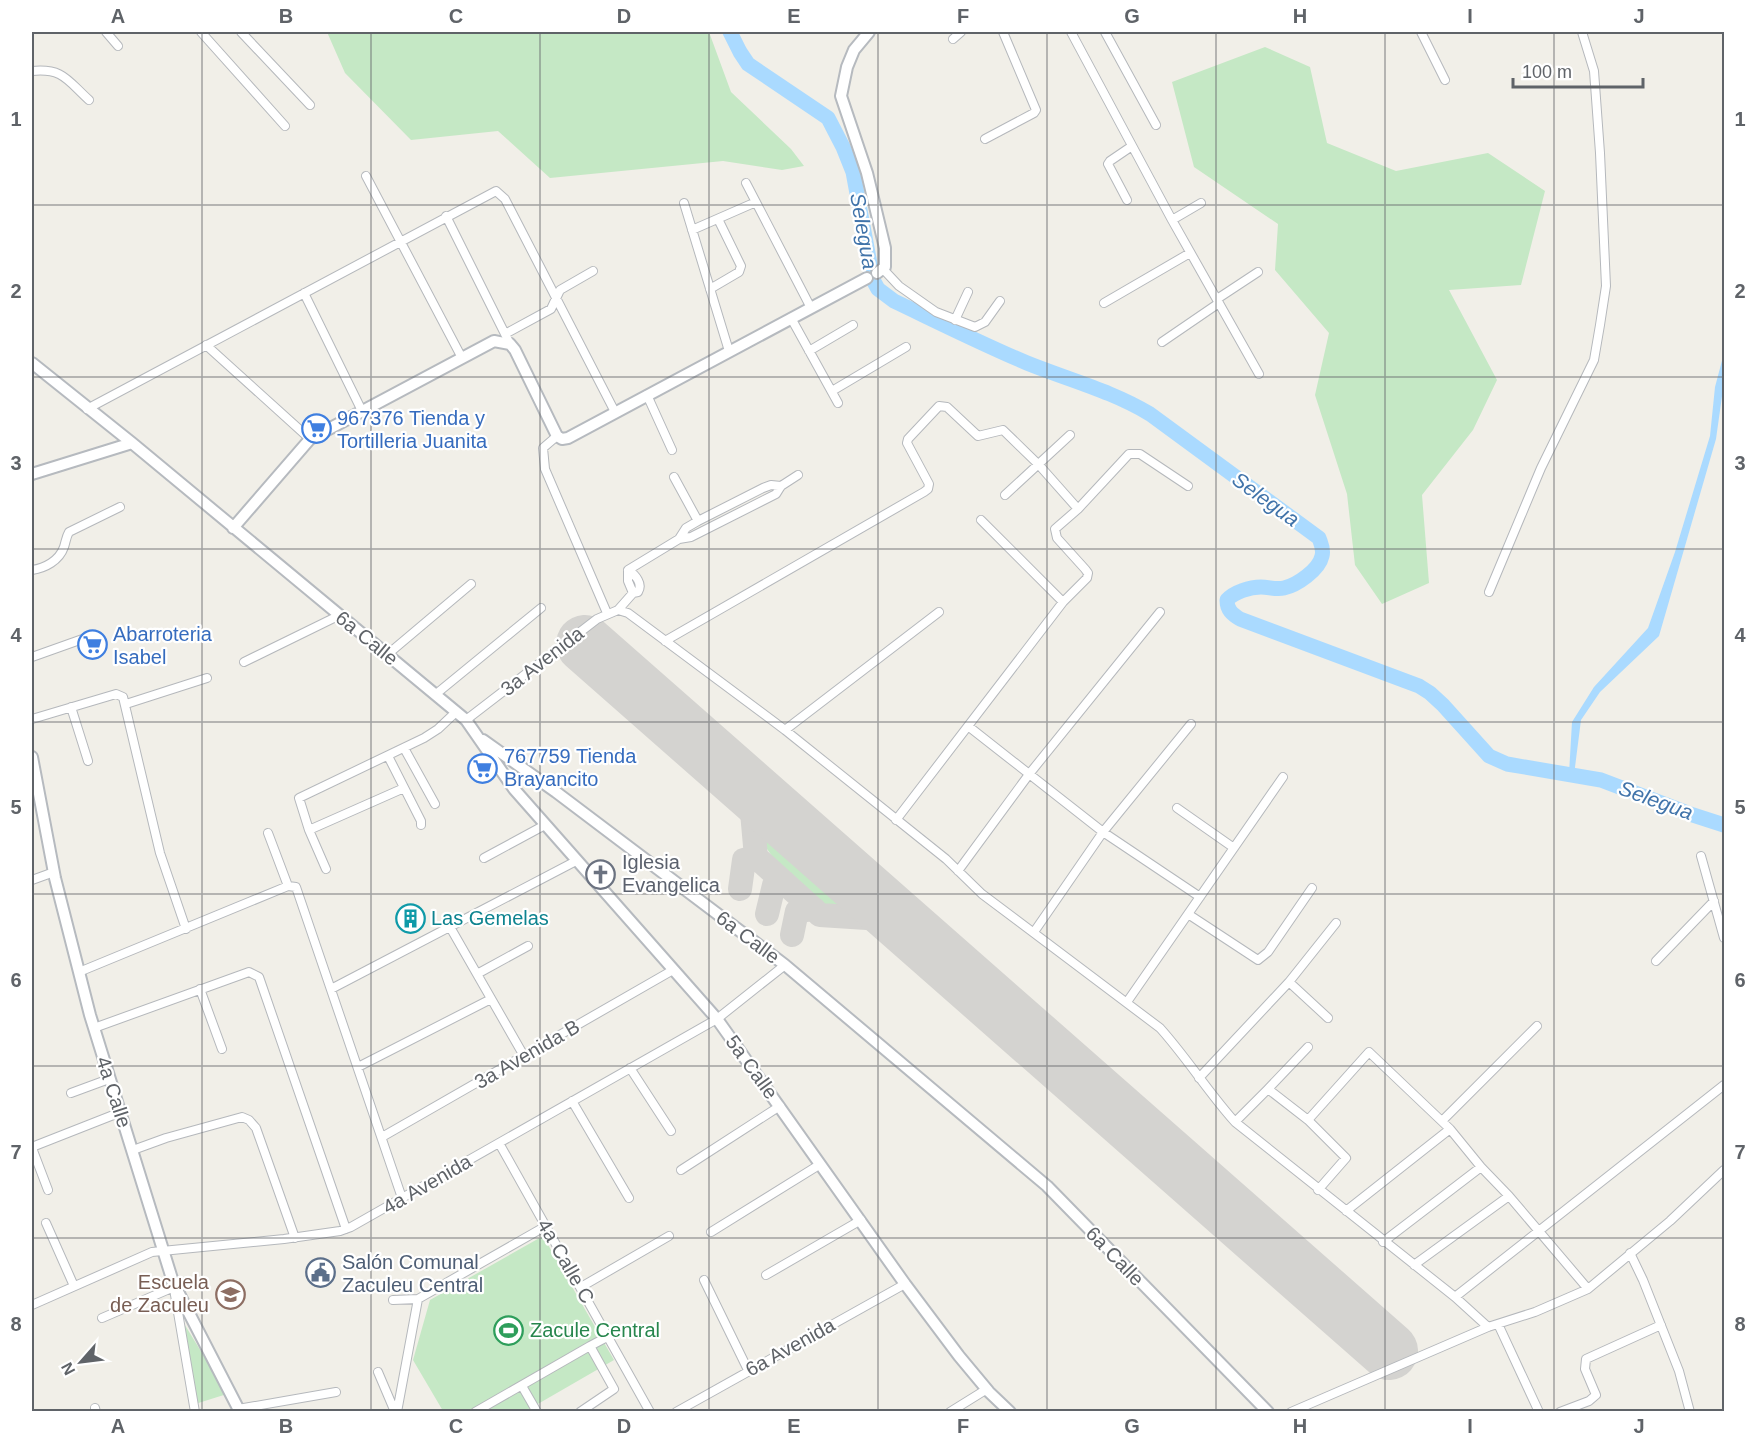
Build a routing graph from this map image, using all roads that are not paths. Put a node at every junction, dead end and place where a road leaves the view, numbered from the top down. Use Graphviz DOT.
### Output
graph roads {
  1 [pos="106,32"];
  2 [pos="201,32"];
  3 [pos="241,32"];
  4 [pos="868,32"];
  5 [pos="961,32"];
  6 [pos="1003,32"];
  7 [pos="1071,32"];
  8 [pos="1105,32"];
  9 [pos="1421,32"];
  10 [pos="1582,32"];
  11 [pos="953,39"];
  12 [pos="118,46"];
  13 [pos="32,71"];
  14 [pos="1445,80"];
  15 [pos="89,100"];
  16 [pos="310,105"];
  17 [pos="1156,125"];
  18 [pos="285,126"];
  19 [pos="985,138"];
  20 [pos="1132,146"];
  21 [pos="366,176"];
  22 [pos="746,183"];
  23 [pos="1127,200"];
  24 [pos="756,202"];
  25 [pos="684,203"];
  26 [pos="1201,203"];
  27 [pos="447,216"];
  28 [pos="718,219"];
  29 [pos="1172,220"];
  30 [pos="692,230"];
  31 [pos="401,240"];
  32 [pos="1190,253"];
  33 [pos="880,271"];
  34 [pos="593,272"];
  35 [pos="1258,272"];
  36 [pos="867,278"];
  37 [pos="710,289"];
  38 [pos="968,292"];
  39 [pos="304,293"];
  40 [pos="557,297"];
  41 [pos="1218,301"];
  42 [pos="1000,302"];
  43 [pos="1104,303"];
  44 [pos="811,308"];
  45 [pos="791,318"];
  46 [pos="955,320"];
  47 [pos="854,325"];
  48 [pos="507,339"];
  49 [pos="1162,342"];
  50 [pos="206,345"];
  51 [pos="906,347"];
  52 [pos="729,351"];
  53 [pos="809,351"];
  54 [pos="462,358"];
  55 [pos="32,363"];
  56 [pos="1259,374"];
  57 [pos="832,392"];
  58 [pos="647,395"];
  59 [pos="838,403"];
  60 [pos="87,409"];
  61 [pos="362,411"];
  62 [pos="615,412"];
  63 [pos="1070,435"];
  64 [pos="557,436"];
  65 [pos="310,439"];
  66 [pos="132,443"];
  67 [pos="672,450"];
  68 [pos="1039,465"];
  69 [pos="32,474"];
  70 [pos="798,475"];
  71 [pos="674,477"];
  72 [pos="781,486"];
  73 [pos="1188,486"];
  74 [pos="1005,495"];
  75 [pos="120,507"];
  76 [pos="1078,509"];
  77 [pos="981,520"];
  78 [pos="698,521"];
  79 [pos="233,528"];
  80 [pos="679,539"];
  81 [pos="32,570"];
  82 [pos="471,584"];
  83 [pos="1489,592"];
  84 [pos="1063,602"];
  85 [pos="541,608"];
  86 [pos="620,610"];
  87 [pos="939,612"];
  88 [pos="1160,612"];
  89 [pos="607,613"];
  90 [pos="340,615"];
  91 [pos="91,636"];
  92 [pos="665,641"];
  93 [pos="388,654"];
  94 [pos="32,657"];
  95 [pos="244,662"];
  96 [pos="207,678"];
  97 [pos="436,694"];
  98 [pos="126,704"];
  99 [pos="71,707"];
  100 [pos="456,712"];
  101 [pos="32,718"];
  102 [pos="466,720"];
  103 [pos="1191,724"];
  104 [pos="968,726"];
  105 [pos="785,730"];
  106 [pos="477,736"];
  107 [pos="404,748"];
  108 [pos="388,756"];
  109 [pos="32,757"];
  110 [pos="88,761"];
  111 [pos="1030,773"];
  112 [pos="1283,777"];
  113 [pos="404,788"];
  114 [pos="435,804"];
  115 [pos="1177,808"];
  116 [pos="896,820"];
  117 [pos="421,825"];
  118 [pos="545,825"];
  119 [pos="309,830"];
  120 [pos="268,832"];
  121 [pos="1103,832"];
  122 [pos="1234,848"];
  123 [pos="1701,856"];
  124 [pos="484,858"];
  125 [pos="576,861"];
  126 [pos="326,869"];
  127 [pos="958,871"];
  128 [pos="54,872"];
  129 [pos="32,880"];
  130 [pos="288,886"];
  131 [pos="1312,888"];
  132 [pos="1200,897"];
  133 [pos="1714,900"];
  134 [pos="1188,914"];
  135 [pos="1336,922"];
  136 [pos="450,927"];
  137 [pos="186,929"];
  138 [pos="1034,932"];
  139 [pos="1725,938"];
  140 [pos="528,946"];
  141 [pos="1656,961"];
  142 [pos="785,965"];
  143 [pos="673,970"];
  144 [pos="79,972"];
  145 [pos="477,974"];
  146 [pos="1289,982"];
  147 [pos="200,989"];
  148 [pos="331,989"];
  149 [pos="491,999"];
  150 [pos="1127,1002"];
  151 [pos="1328,1018"];
  152 [pos="717,1019"];
  153 [pos="1537,1026"];
  154 [pos="94,1028"];
  155 [pos="1308,1047"];
  156 [pos="222,1049"];
  157 [pos="524,1056"];
  158 [pos="358,1067"];
  159 [pos="630,1068"];
  160 [pos="1199,1078"];
  161 [pos="109,1079"];
  162 [pos="1725,1085"];
  163 [pos="1268,1089"];
  164 [pos="71,1093"];
  165 [pos="572,1101"];
  166 [pos="780,1106"];
  167 [pos="121,1112"];
  168 [pos="1308,1120"];
  169 [pos="1442,1121"];
  170 [pos="1235,1122"];
  171 [pos="1450,1129"];
  172 [pos="671,1131"];
  173 [pos="382,1137"];
  174 [pos="499,1143"];
  175 [pos="32,1147"];
  176 [pos="133,1150"];
  177 [pos="819,1165"];
  178 [pos="1481,1167"];
  179 [pos="681,1170"];
  180 [pos="1725,1170"];
  181 [pos="48,1190"];
  182 [pos="1318,1190"];
  183 [pos="1509,1196"];
  184 [pos="402,1198"];
  185 [pos="629,1198"];
  186 [pos="1346,1211"];
  187 [pos="861,1221"];
  188 [pos="46,1223"];
  189 [pos="546,1226"];
  190 [pos="346,1229"];
  191 [pos="711,1232"];
  192 [pos="1538,1232"];
  193 [pos="669,1236"];
  194 [pos="296,1238"];
  195 [pos="1383,1242"];
  196 [pos="164,1250"];
  197 [pos="1630,1253"];
  198 [pos="1414,1265"];
  199 [pos="766,1275"];
  200 [pos="704,1280"];
  201 [pos="905,1284"];
  202 [pos="173,1285"];
  203 [pos="74,1286"];
  204 [pos="581,1287"];
  205 [pos="1588,1288"];
  206 [pos="1455,1297"];
  207 [pos="418,1299"];
  208 [pos="393,1300"];
  209 [pos="32,1305"];
  210 [pos="102,1318"];
  211 [pos="1498,1324"];
  212 [pos="1661,1325"];
  213 [pos="1488,1327"];
  214 [pos="609,1336"];
  215 [pos="590,1346"];
  216 [pos="748,1370"];
  217 [pos="378,1372"];
  218 [pos="522,1386"];
  219 [pos="987,1389"];
  220 [pos="336,1392"];
  221 [pos="239,1410"];
  222 [pos="195,1412"];
  223 [pos="396,1412"];
  224 [pos="475,1412"];
  225 [pos="537,1412"];
  226 [pos="579,1412"];
  227 [pos="650,1412"];
  228 [pos="676,1412"];
  229 [pos="950,1412"];
  230 [pos="1010,1412"];
  231 [pos="1268,1412"];
  232 [pos="1291,1412"];
  233 [pos="1539,1412"];
  234 [pos="1560,1412"];
  235 [pos="1690,1412"];
  1 -- 12 [label="street"];
  2 -- 18 [label="street"];
  3 -- 16 [label="street"];
  4 -- 33 [label="street"];
  5 -- 11 [label="street"];
  6 -- 19 [label="street"];
  7 -- 20 [label="street"];
  8 -- 17 [label="street"];
  9 -- 14 [label="street"];
  10 -- 83 [label="street"];
  13 -- 15 [label="street"];
  20 -- 23 [label="street"];
  20 -- 29 [label="street"];
  21 -- 31 [label="street"];
  22 -- 24 [label="street"];
  24 -- 28 [label="street"];
  24 -- 44 [label="street"];
  25 -- 30 [label="street"];
  26 -- 29 [label="street"];
  27 -- 31 [label="street"];
  27 -- 40 [label="street"];
  27 -- 48 [label="street"];
  28 -- 30 [label="street"];
  28 -- 37 [label="street"];
  29 -- 32 [label="street"];
  30 -- 37 [label="street"];
  31 -- 39 [label="street"];
  31 -- 54 [label="street"];
  32 -- 41 [label="street"];
  32 -- 43 [label="street"];
  33 -- 36 [label="street"];
  33 -- 46 [label="street"];
  34 -- 40 [label="street"];
  35 -- 41 [label="street"];
  36 -- 44 [label="street"];
  37 -- 52 [label="street"];
  38 -- 46 [label="street"];
  39 -- 50 [label="street"];
  39 -- 61 [label="street"];
  40 -- 48 [label="street"];
  40 -- 62 [label="street"];
  41 -- 49 [label="street"];
  41 -- 56 [label="street"];
  42 -- 46 [label="street"];
  44 -- 45 [label="street"];
  45 -- 52 [label="street"];
  45 -- 53 [label="street"];
  47 -- 53 [label="street"];
  48 -- 54 [label="street"];
  48 -- 64 [label="street"];
  50 -- 60 [label="street"];
  50 -- 65 [label="street"];
  51 -- 57 [label="street"];
  52 -- 58 [label="street"];
  53 -- 57 [label="street"];
  54 -- 61 [label="street"];
  55 -- 60 [label="street, 6a Calle"];
  57 -- 59 [label="street"];
  58 -- 62 [label="street"];
  58 -- 67 [label="street"];
  60 -- 66 [label="street, 6a Calle"];
  61 -- 65 [label="street"];
  62 -- 64 [label="street"];
  63 -- 68 [label="street"];
  64 -- 89 [label="street"];
  65 -- 79 [label="street"];
  66 -- 69 [label="street"];
  66 -- 79 [label="street, 6a Calle"];
  68 -- 74 [label="street"];
  68 -- 76 [label="street"];
  68 -- 92 [label="street"];
  70 -- 72 [label="street"];
  71 -- 78 [label="street"];
  72 -- 78 [label="street"];
  72 -- 80 [label="street"];
  73 -- 76 [label="street"];
  75 -- 81 [label="street"];
  76 -- 84 [label="street"];
  77 -- 84 [label="street"];
  78 -- 80 [label="street"];
  79 -- 90 [label="street, 6a Calle"];
  80 -- 86 [label="street"];
  82 -- 93 [label="street"];
  84 -- 104 [label="street"];
  85 -- 97 [label="street"];
  86 -- 89 [label="street, 3a Avenida"];
  86 -- 92 [label="street"];
  87 -- 105 [label="street"];
  88 -- 111 [label="street"];
  89 -- 102 [label="street, 3a Avenida"];
  90 -- 93 [label="street, 6a Calle"];
  90 -- 95 [label="street"];
  91 -- 94 [label="street"];
  92 -- 105 [label="street"];
  93 -- 97 [label="street, 6a Calle"];
  96 -- 98 [label="street"];
  97 -- 100 [label="street, 6a Calle"];
  98 -- 99 [label="street"];
  98 -- 137 [label="street"];
  99 -- 101 [label="street"];
  99 -- 110 [label="street"];
  100 -- 102 [label="street, 6a Calle"];
  100 -- 107 [label="street"];
  102 -- 106 [label="street, 6a Calle"];
  103 -- 121 [label="street"];
  104 -- 111 [label="street"];
  104 -- 116 [label="street"];
  105 -- 116 [label="street"];
  106 -- 118 [label="street, 5a Calle"];
  106 -- 142 [label="street, 6a Calle"];
  107 -- 108 [label="street"];
  107 -- 114 [label="street"];
  108 -- 113 [label="street"];
  108 -- 119 [label="street"];
  109 -- 128 [label="street, 4a Calle"];
  111 -- 121 [label="street"];
  111 -- 127 [label="street"];
  112 -- 122 [label="street"];
  113 -- 117 [label="street"];
  113 -- 119 [label="street"];
  115 -- 122 [label="street"];
  116 -- 127 [label="street"];
  118 -- 124 [label="street"];
  118 -- 125 [label="street, 5a Calle"];
  119 -- 126 [label="street"];
  120 -- 130 [label="street"];
  121 -- 132 [label="street"];
  121 -- 138 [label="street"];
  122 -- 132 [label="street"];
  123 -- 133 [label="street"];
  125 -- 136 [label="street"];
  125 -- 143 [label="street, 5a Calle"];
  127 -- 138 [label="street"];
  128 -- 129 [label="street"];
  128 -- 144 [label="street, 4a Calle"];
  130 -- 137 [label="street"];
  130 -- 148 [label="street"];
  131 -- 134 [label="street"];
  132 -- 134 [label="street"];
  133 -- 139 [label="street"];
  133 -- 141 [label="street"];
  134 -- 150 [label="street"];
  135 -- 146 [label="street"];
  136 -- 145 [label="street"];
  136 -- 148 [label="street"];
  137 -- 144 [label="street"];
  138 -- 150 [label="street"];
  140 -- 145 [label="street"];
  142 -- 152 [label="street, 4a Avenida"];
  142 -- 231 [label="street, 6a Calle"];
  143 -- 152 [label="street, 5a Calle"];
  143 -- 157 [label="street, 3a Avenida B"];
  144 -- 154 [label="street, 4a Calle"];
  145 -- 149 [label="street"];
  146 -- 151 [label="street"];
  146 -- 160 [label="street"];
  147 -- 154 [label="street"];
  147 -- 156 [label="street"];
  147 -- 190 [label="street"];
  148 -- 158 [label="street"];
  149 -- 157 [label="street"];
  149 -- 158 [label="street"];
  150 -- 160 [label="street"];
  152 -- 159 [label="street, 4a Avenida"];
  152 -- 166 [label="street, 5a Calle"];
  153 -- 169 [label="street"];
  154 -- 161 [label="street, 4a Calle"];
  155 -- 163 [label="street"];
  157 -- 173 [label="street, 3a Avenida B"];
  158 -- 173 [label="street"];
  159 -- 165 [label="street, 4a Avenida"];
  159 -- 172 [label="street"];
  160 -- 170 [label="street"];
  161 -- 164 [label="street"];
  161 -- 167 [label="street, 4a Calle"];
  162 -- 192 [label="street"];
  163 -- 168 [label="street"];
  163 -- 170 [label="street"];
  165 -- 174 [label="street, 4a Avenida"];
  165 -- 185 [label="street"];
  166 -- 177 [label="street, 5a Calle"];
  166 -- 179 [label="street"];
  167 -- 175 [label="street"];
  167 -- 176 [label="street, 4a Calle"];
  168 -- 169 [label="street"];
  168 -- 182 [label="street"];
  169 -- 171 [label="street"];
  170 -- 182 [label="street"];
  171 -- 178 [label="street"];
  171 -- 186 [label="street"];
  173 -- 184 [label="street"];
  174 -- 184 [label="street, 4a Avenida"];
  174 -- 189 [label="street, 4a Calle C"];
  175 -- 181 [label="street"];
  176 -- 194 [label="street"];
  176 -- 196 [label="street, 4a Calle"];
  177 -- 187 [label="street, 5a Calle"];
  177 -- 191 [label="street"];
  178 -- 183 [label="street"];
  178 -- 195 [label="street"];
  180 -- 197 [label="street"];
  182 -- 186 [label="street"];
  183 -- 192 [label="street"];
  183 -- 198 [label="street"];
  184 -- 190 [label="street, 4a Avenida"];
  186 -- 195 [label="street"];
  187 -- 199 [label="street"];
  187 -- 201 [label="street, 5a Calle"];
  188 -- 203 [label="street"];
  189 -- 204 [label="street, 4a Calle C"];
  189 -- 207 [label="street"];
  190 -- 194 [label="street, 4a Avenida"];
  192 -- 205 [label="street"];
  192 -- 206 [label="street"];
  193 -- 204 [label="street"];
  194 -- 196 [label="street, 4a Avenida"];
  195 -- 198 [label="street"];
  196 -- 202 [label="street, 4a Calle"];
  196 -- 203 [label="street, 4a Avenida"];
  197 -- 205 [label="street"];
  197 -- 212 [label="street"];
  198 -- 206 [label="street"];
  200 -- 216 [label="street"];
  201 -- 216 [label="street, 6a Avenida"];
  201 -- 219 [label="street, 5a Calle"];
  202 -- 210 [label="street"];
  202 -- 221 [label="street, 4a Calle"];
  202 -- 222 [label="street"];
  203 -- 209 [label="street, 4a Avenida"];
  204 -- 214 [label="street, 4a Calle C"];
  205 -- 211 [label="street"];
  206 -- 213 [label="street"];
  207 -- 208 [label="street"];
  207 -- 223 [label="street"];
  211 -- 213 [label="street"];
  211 -- 233 [label="street"];
  212 -- 234 [label="street"];
  212 -- 235 [label="street"];
  213 -- 232 [label="street"];
  214 -- 215 [label="street"];
  214 -- 227 [label="street, 4a Calle C"];
  215 -- 218 [label="street"];
  215 -- 226 [label="street"];
  216 -- 228 [label="street, 6a Avenida"];
  217 -- 223 [label="street"];
  218 -- 224 [label="street"];
  218 -- 225 [label="street"];
  219 -- 229 [label="street"];
  219 -- 230 [label="street, 5a Calle"];
  220 -- 221 [label="street"];
}
